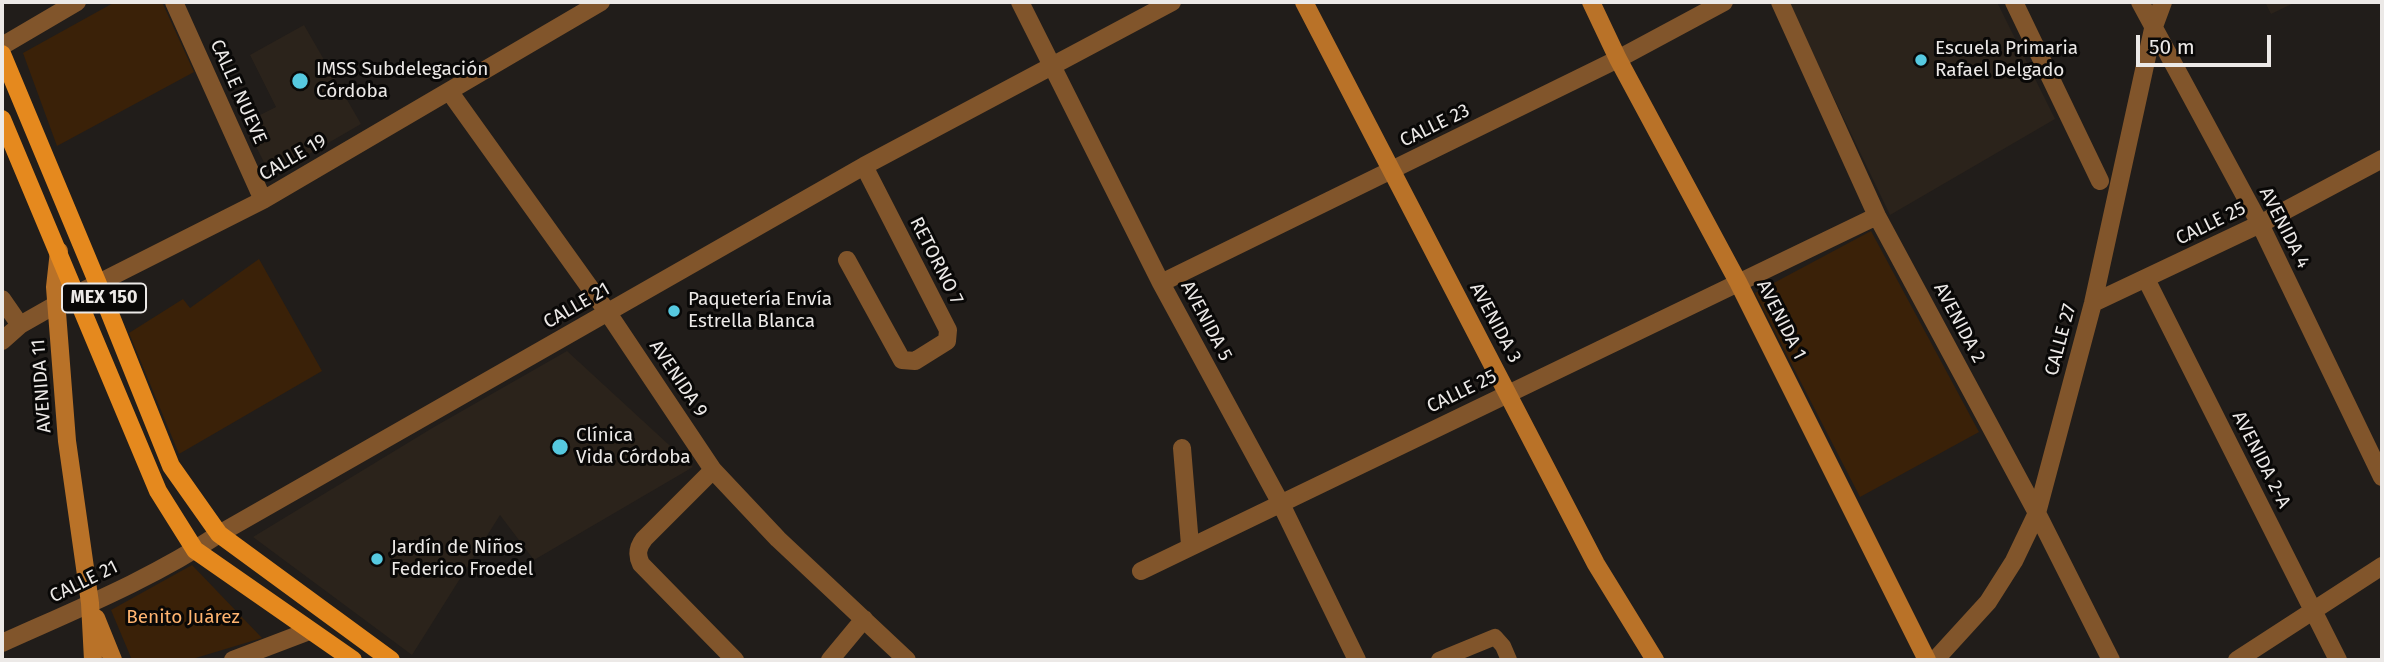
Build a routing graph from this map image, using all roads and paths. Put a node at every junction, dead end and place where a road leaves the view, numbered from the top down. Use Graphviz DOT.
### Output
graph roads {
  1 [pos="77,2"];
  2 [pos="174,2"];
  3 [pos="601,2"];
  4 [pos="1020,2"];
  5 [pos="1172,2"];
  6 [pos="1304,2"];
  7 [pos="1591,2"];
  8 [pos="1724,2"];
  9 [pos="1780,2"];
  10 [pos="2014,2"];
  11 [pos="2140,2"];
  12 [pos="2162,2"];
  13 [pos="2153,29"];
  14 [pos="2,46"];
  15 [pos="2,54"];
  16 [pos="1618,59"];
  17 [pos="1051,65"];
  18 [pos="449,91"];
  19 [pos="2,119"];
  20 [pos="2382,159"];
  21 [pos="864,166"];
  22 [pos="1391,172"];
  23 [pos="51,173"];
  24 [pos="28,180"];
  25 [pos="2100,180"];
  26 [pos="263,200"];
  27 [pos="1877,216"];
  28 [pos="2260,224"];
  29 [pos="59,251"];
  30 [pos="847,260"];
  31 [pos="2146,279"];
  32 [pos="1738,282"];
  33 [pos="1161,283"];
  34 [pos="98,284"];
  35 [pos="77,294"];
  36 [pos="2,299"];
  37 [pos="2093,303"];
  38 [pos="57,304"];
  39 [pos="608,313"];
  40 [pos="20,325"];
  41 [pos="2,341"];
  42 [pos="1509,393"];
  43 [pos="1182,449"];
  44 [pos="713,470"];
  45 [pos="2382,477"];
  46 [pos="1280,502"];
  47 [pos="2037,513"];
  48 [pos="219,534"];
  49 [pos="1190,545"];
  50 [pos="195,551"];
  51 [pos="2382,566"];
  52 [pos="1140,570"];
  53 [pos="90,603"];
  54 [pos="2314,611"];
  55 [pos="864,619"];
  56 [pos="309,631"];
  57 [pos="2,643"];
  58 [pos="93,660"];
  59 [pos="113,660"];
  60 [pos="233,660"];
  61 [pos="353,660"];
  62 [pos="391,660"];
  63 [pos="735,660"];
  64 [pos="830,660"];
  65 [pos="907,660"];
  66 [pos="1357,660"];
  67 [pos="1439,660"];
  68 [pos="1509,660"];
  69 [pos="1655,660"];
  70 [pos="1927,660"];
  71 [pos="1936,660"];
  72 [pos="2111,660"];
  73 [pos="2237,660"];
  74 [pos="2338,660"];
  1 -- 14 [label="street"];
  2 -- 26 [label="street, CALLE NUEVE"];
  3 -- 18 [label="street, CALLE 19"];
  4 -- 17 [label="street, AVENIDA 5"];
  5 -- 17 [label="street, CALLE 21"];
  6 -- 22 [label="main road, AVENIDA 3"];
  7 -- 16 [label="main road, AVENIDA 1"];
  8 -- 16 [label="street, CALLE 23"];
  9 -- 27 [label="street, AVENIDA 2"];
  10 -- 25 [label="street"];
  11 -- 13 [label="street, AVENIDA 4"];
  12 -- 13 [label="street, CALLE 27"];
  13 -- 28 [label="street, AVENIDA 4"];
  13 -- 37 [label="street, CALLE 27"];
  15 -- 23 [label="main road, MEX 150"];
  16 -- 22 [label="street, CALLE 23"];
  16 -- 32 [label="main road, AVENIDA 1"];
  17 -- 21 [label="street, CALLE 21"];
  17 -- 33 [label="street, AVENIDA 5"];
  18 -- 26 [label="street, CALLE 19"];
  18 -- 39 [label="street, AVENIDA 9"];
  19 -- 24 [label="main road, AVENIDA 11 / MEX 150"];
  20 -- 28 [label="street, CALLE 25"];
  21 -- 30 [label="street, RETORNO 7"];
  21 -- 39 [label="street, CALLE 21"];
  22 -- 33 [label="street, CALLE 23"];
  22 -- 42 [label="main road, AVENIDA 3"];
  23 -- 24 [label="main road"];
  23 -- 34 [label="main road, MEX 150"];
  24 -- 29 [label="main road, AVENIDA 11 / MEX 150"];
  26 -- 34 [label="street, CALLE 19"];
  27 -- 32 [label="street, CALLE 25"];
  27 -- 47 [label="street, AVENIDA 2"];
  28 -- 31 [label="street, CALLE 25"];
  28 -- 45 [label="street, AVENIDA 4"];
  29 -- 35 [label="main road, MEX 150"];
  29 -- 38 [label="main road, AVENIDA 11"];
  31 -- 37 [label="street, CALLE 25"];
  31 -- 54 [label="street, AVENIDA 2-A"];
  32 -- 42 [label="street, CALLE 25"];
  32 -- 70 [label="main road, AVENIDA 1"];
  33 -- 46 [label="street, AVENIDA 5"];
  34 -- 35 [label="street, CALLE 19"];
  34 -- 48 [label="main road, MEX 150"];
  35 -- 38 [label="street, CALLE 19"];
  35 -- 50 [label="main road, MEX 150"];
  36 -- 40 [label="street, AVENIDA 11"];
  37 -- 47 [label="street, CALLE 27"];
  38 -- 40 [label="street, CALLE 19"];
  38 -- 53 [label="main road, AVENIDA 11"];
  39 -- 44 [label="street, AVENIDA 9"];
  39 -- 48 [label="street, CALLE 21"];
  40 -- 41 [label="street, CALLE 19"];
  42 -- 46 [label="street, CALLE 25"];
  42 -- 69 [label="main road, AVENIDA 3"];
  43 -- 49 [label="street"];
  44 -- 55 [label="street, AVENIDA 9"];
  44 -- 63 [label="street"];
  46 -- 49 [label="street, CALLE 25"];
  46 -- 66 [label="street, AVENIDA 5"];
  47 -- 71 [label="street, CALLE 27"];
  47 -- 72 [label="street, AVENIDA 2"];
  48 -- 50 [label="street, CALLE 21"];
  48 -- 62 [label="main road, MEX 150"];
  49 -- 52 [label="street, CALLE 25"];
  50 -- 53 [label="street, CALLE 21"];
  50 -- 56 [label="main road, MEX 150"];
  51 -- 54 [label="street"];
  53 -- 57 [label="street, CALLE 21"];
  53 -- 58 [label="main road, AVENIDA 11"];
  53 -- 59 [label="main road"];
  54 -- 73 [label="street"];
  54 -- 74 [label="street, AVENIDA 2-A"];
  55 -- 64 [label="street"];
  55 -- 65 [label="street, AVENIDA 9"];
  56 -- 60 [label="street"];
  56 -- 61 [label="main road, MEX 150"];
  67 -- 68 [label="street"];
}
